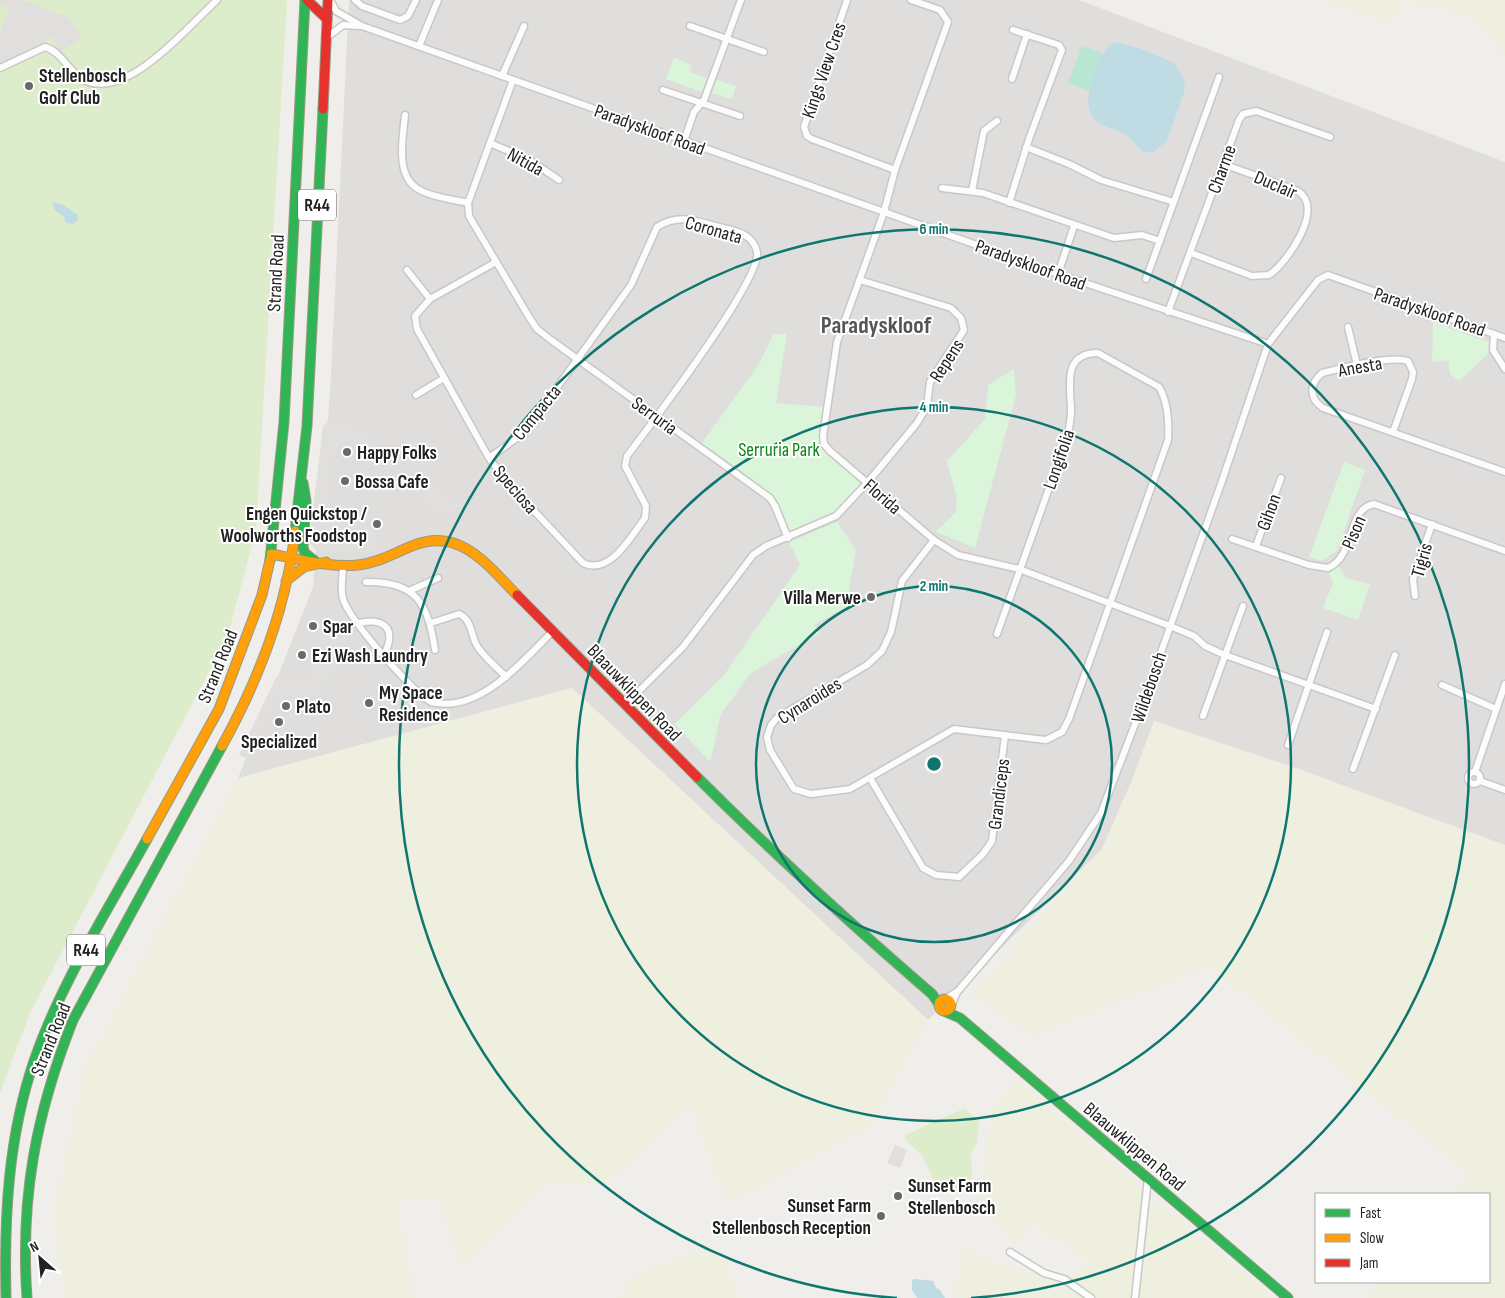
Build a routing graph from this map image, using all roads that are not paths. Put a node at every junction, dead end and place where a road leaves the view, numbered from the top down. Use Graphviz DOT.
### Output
graph roads {
  1 [pos="217,0"];
  2 [pos="306,0"];
  3 [pos="329,0"];
  4 [pos="354,0"];
  5 [pos="416,0"];
  6 [pos="438,0"];
  7 [pos="741,0"];
  8 [pos="847,0"];
  9 [pos="911,0"];
  10 [pos="327,19"];
  11 [pos="362,26"];
  12 [pos="524,26"];
  13 [pos="690,26"];
  14 [pos="1013,30"];
  15 [pos="1027,34"];
  16 [pos="325,39"];
  17 [pos="726,39"];
  18 [pos="419,46"];
  19 [pos="764,52"];
  20 [pos="0,68"];
  21 [pos="502,76"];
  22 [pos="1219,77"];
  23 [pos="1012,79"];
  24 [pos="513,80"];
  25 [pos="663,90"];
  26 [pos="702,103"];
  27 [pos="405,115"];
  28 [pos="740,116"];
  29 [pos="997,121"];
  30 [pos="1330,137"];
  31 [pos="684,141"];
  32 [pos="492,144"];
  33 [pos="1026,147"];
  34 [pos="1223,164"];
  35 [pos="895,170"];
  36 [pos="559,180"];
  37 [pos="942,188"];
  38 [pos="972,191"];
  39 [pos="1174,202"];
  40 [pos="468,203"];
  41 [pos="1009,203"];
  42 [pos="884,212"];
  43 [pos="1074,226"];
  44 [pos="1160,241"];
  45 [pos="1191,253"];
  46 [pos="496,262"];
  47 [pos="407,270"];
  48 [pos="1058,274"];
  49 [pos="1146,279"];
  50 [pos="860,280"];
  51 [pos="430,299"];
  52 [pos="1168,312"];
  53 [pos="1348,327"];
  54 [pos="1494,334"];
  55 [pos="1505,338"];
  56 [pos="1268,344"];
  57 [pos="577,359"];
  58 [pos="1357,366"];
  59 [pos="1505,369"];
  60 [pos="444,378"];
  61 [pos="416,395"];
  62 [pos="657,417"];
  63 [pos="1393,432"];
  64 [pos="489,458"];
  65 [pos="1505,472"];
  66 [pos="1281,478"];
  67 [pos="301,480"];
  68 [pos="868,482"];
  69 [pos="1432,524"];
  70 [pos="788,538"];
  71 [pos="1232,539"];
  72 [pos="934,540"];
  73 [pos="1256,546"];
  74 [pos="1505,551"];
  75 [pos="271,554"];
  76 [pos="292,558"];
  77 [pos="315,560"];
  78 [pos="326,562"];
  79 [pos="343,565"];
  80 [pos="1019,569"];
  81 [pos="438,578"];
  82 [pos="286,581"];
  83 [pos="366,582"];
  84 [pos="409,591"];
  85 [pos="1415,596"];
  86 [pos="1110,604"];
  87 [pos="1243,606"];
  88 [pos="358,623"];
  89 [pos="431,623"];
  90 [pos="1170,626"];
  91 [pos="553,631"];
  92 [pos="1327,632"];
  93 [pos="997,634"];
  94 [pos="435,650"];
  95 [pos="384,655"];
  96 [pos="1225,655"];
  97 [pos="1395,655"];
  98 [pos="506,677"];
  99 [pos="1505,684"];
  100 [pos="1309,685"];
  101 [pos="1442,686"];
  102 [pos="624,705"];
  103 [pos="1376,709"];
  104 [pos="1496,709"];
  105 [pos="1204,716"];
  106 [pos="1005,735"];
  107 [pos="1288,745"];
  108 [pos="1354,769"];
  109 [pos="1475,772"];
  110 [pos="870,778"];
  111 [pos="1480,781"];
  112 [pos="1505,790"];
  113 [pos="946,1004"];
  114 [pos="1148,1178"];
  115 [pos="1010,1252"];
  116 [pos="6,1298"];
  117 [pos="28,1298"];
  118 [pos="1091,1298"];
  119 [pos="1135,1298"];
  120 [pos="1288,1298"];
  1 -- 20 [label="street"];
  2 -- 10 [label="main road"];
  2 -- 75 [label="main road, Strand Road / R44"];
  3 -- 10 [label="main road, Strand Road / R44"];
  3 -- 11 [label="street, Paradyskloof Road"];
  4 -- 5 [label="street"];
  6 -- 18 [label="street"];
  7 -- 17 [label="street"];
  8 -- 35 [label="street, Kings View Cres"];
  9 -- 35 [label="street"];
  10 -- 16 [label="main road, Strand Road / R44"];
  11 -- 16 [label="street, Paradyskloof Road"];
  11 -- 18 [label="street, Paradyskloof Road"];
  12 -- 21 [label="street"];
  13 -- 17 [label="street"];
  14 -- 15 [label="street"];
  15 -- 23 [label="street"];
  15 -- 33 [label="street"];
  16 -- 67 [label="main road, Strand Road / R44"];
  17 -- 19 [label="street"];
  17 -- 26 [label="street"];
  18 -- 21 [label="street, Paradyskloof Road"];
  21 -- 24 [label="street, Paradyskloof Road"];
  22 -- 39 [label="street"];
  24 -- 31 [label="street, Paradyskloof Road"];
  24 -- 32 [label="street"];
  25 -- 26 [label="street"];
  26 -- 28 [label="street"];
  26 -- 31 [label="street"];
  27 -- 40 [label="street"];
  29 -- 38 [label="street"];
  30 -- 34 [label="street, Charme"];
  31 -- 42 [label="street, Paradyskloof Road"];
  32 -- 36 [label="street, Nitida"];
  32 -- 40 [label="street"];
  33 -- 39 [label="street"];
  33 -- 41 [label="street"];
  34 -- 45 [label="street, Charme"];
  34 -- 45 [label="street, Duclair"];
  35 -- 42 [label="street"];
  37 -- 38 [label="street"];
  38 -- 41 [label="street"];
  39 -- 44 [label="street"];
  40 -- 46 [label="street, Serruria"];
  41 -- 43 [label="street"];
  42 -- 48 [label="street, Paradyskloof Road"];
  42 -- 50 [label="street, Florida"];
  43 -- 44 [label="street"];
  43 -- 48 [label="street"];
  44 -- 49 [label="street"];
  45 -- 52 [label="street, Charme"];
  46 -- 51 [label="street, Speciosa"];
  46 -- 57 [label="street, Serruria"];
  47 -- 51 [label="street"];
  48 -- 52 [label="street, Paradyskloof Road"];
  50 -- 68 [label="street, Florida"];
  50 -- 68 [label="street, Repens"];
  51 -- 60 [label="street, Speciosa"];
  52 -- 56 [label="street, Paradyskloof Road"];
  53 -- 58 [label="street"];
  54 -- 55 [label="street, Paradyskloof Road"];
  54 -- 56 [label="street, Paradyskloof Road"];
  54 -- 59 [label="street"];
  56 -- 90 [label="street, Wildebosch"];
  57 -- 62 [label="street, Serruria"];
  57 -- 62 [label="street, Coronata"];
  57 -- 64 [label="street, Compacta"];
  58 -- 63 [label="street, Anesta"];
  58 -- 63 [label="street, Anesta"];
  60 -- 61 [label="street"];
  60 -- 64 [label="street, Speciosa"];
  62 -- 64 [label="street, Speciosa"];
  62 -- 70 [label="street, Serruria"];
  63 -- 65 [label="street, Anesta"];
  66 -- 73 [label="street, Gihon"];
  67 -- 76 [label="main road, Strand Road / R44"];
  67 -- 77 [label="main road"];
  68 -- 70 [label="street, Repens"];
  68 -- 72 [label="street, Florida"];
  69 -- 73 [label="street, Pison"];
  69 -- 74 [label="street, Pison"];
  69 -- 85 [label="street, Tigris"];
  70 -- 102 [label="street"];
  71 -- 73 [label="street, Pison"];
  72 -- 80 [label="street, Florida"];
  72 -- 110 [label="street, Cynaroides"];
  75 -- 76 [label="main road, Blaauwklippen Road"];
  75 -- 116 [label="main road, Strand Road / R44"];
  76 -- 77 [label="main road, Blaauwklippen Road"];
  76 -- 82 [label="main road, Strand Road / R44"];
  77 -- 78 [label="main road, Blaauwklippen Road"];
  78 -- 79 [label="main road, Blaauwklippen Road"];
  78 -- 82 [label="main road"];
  79 -- 88 [label="street"];
  79 -- 91 [label="main road, Blaauwklippen Road"];
  80 -- 86 [label="street, Florida"];
  80 -- 86 [label="street, Longifolia"];
  80 -- 93 [label="street, Longifolia"];
  81 -- 84 [label="street"];
  82 -- 117 [label="main road, Strand Road / R44"];
  83 -- 84 [label="street"];
  84 -- 89 [label="street"];
  86 -- 90 [label="street, Florida"];
  86 -- 106 [label="street, Cynaroides"];
  87 -- 96 [label="street"];
  88 -- 95 [label="street"];
  88 -- 95 [label="street"];
  89 -- 94 [label="street"];
  89 -- 98 [label="street"];
  90 -- 96 [label="street, Florida"];
  90 -- 113 [label="street, Wildebosch"];
  91 -- 98 [label="street"];
  91 -- 102 [label="main road, Blaauwklippen Road"];
  92 -- 100 [label="street"];
  95 -- 98 [label="street"];
  96 -- 100 [label="street, Florida"];
  96 -- 105 [label="street"];
  97 -- 103 [label="street"];
  99 -- 104 [label="street"];
  100 -- 103 [label="street, Florida"];
  100 -- 107 [label="street"];
  101 -- 104 [label="street"];
  102 -- 113 [label="main road, Blaauwklippen Road"];
  103 -- 108 [label="street"];
  104 -- 109 [label="street"];
  106 -- 110 [label="street, Cynaroides"];
  106 -- 110 [label="street, Grandiceps"];
  109 -- 111 [label="street"];
  109 -- 111 [label="street"];
  111 -- 112 [label="street"];
  113 -- 114 [label="main road, Blaauwklippen Road"];
  114 -- 119 [label="street"];
  114 -- 120 [label="main road, Blaauwklippen Road"];
  115 -- 118 [label="street"];
}
